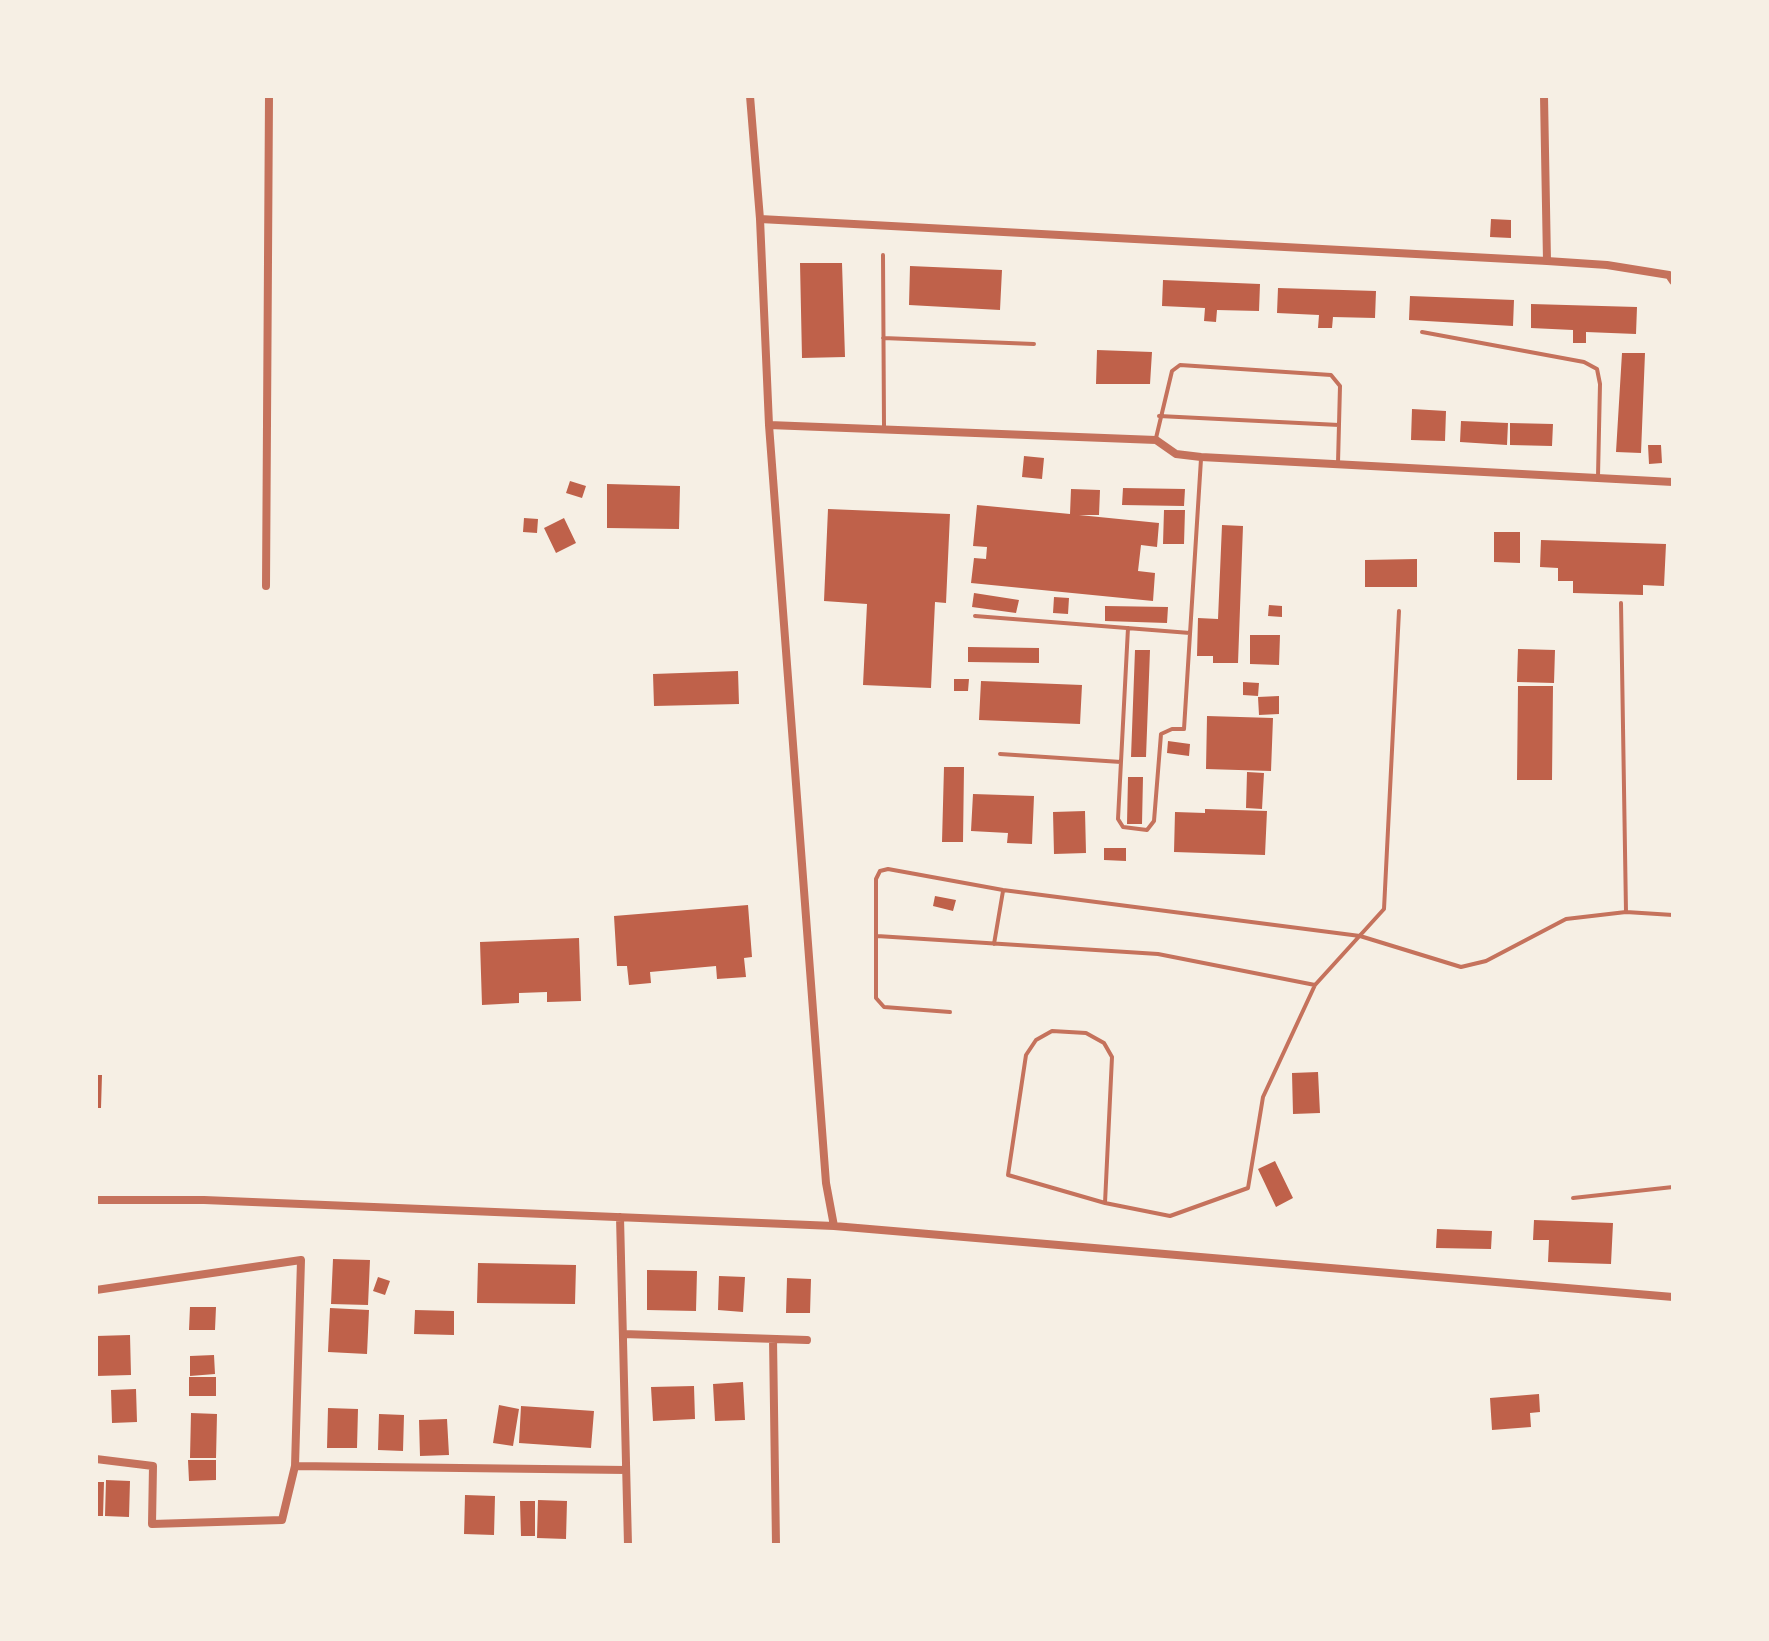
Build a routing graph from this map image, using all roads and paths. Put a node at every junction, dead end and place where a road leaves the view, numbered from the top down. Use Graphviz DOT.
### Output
graph roads {
  1 [pos="269,96"];
  2 [pos="750,96"];
  3 [pos="1544,96"];
  4 [pos="760,219"];
  5 [pos="883,255"];
  6 [pos="1547,261"];
  7 [pos="1673,281"];
  8 [pos="1422,332"];
  9 [pos="883,338"];
  10 [pos="1034,344"];
  11 [pos="1159,416"];
  12 [pos="769,425"];
  13 [pos="1339,425"];
  14 [pos="884,429"];
  15 [pos="1156,440"];
  16 [pos="1201,457"];
  17 [pos="1338,463"];
  18 [pos="1597,479"];
  19 [pos="1673,482"];
  20 [pos="266,586"];
  21 [pos="1621,603"];
  22 [pos="1399,611"];
  23 [pos="975,616"];
  24 [pos="1128,628"];
  25 [pos="1190,633"];
  26 [pos="1000,754"];
  27 [pos="1121,762"];
  28 [pos="1003,890"];
  29 [pos="1626,912"];
  30 [pos="1673,915"];
  31 [pos="876,936"];
  32 [pos="1360,936"];
  33 [pos="994,944"];
  34 [pos="1315,985"];
  35 [pos="950,1012"];
  36 [pos="1673,1187"];
  37 [pos="1573,1198"];
  38 [pos="96,1200"];
  39 [pos="1105,1203"];
  40 [pos="620,1217"];
  41 [pos="834,1226"];
  42 [pos="96,1290"];
  43 [pos="1673,1297"];
  44 [pos="623,1334"];
  45 [pos="773,1339"];
  46 [pos="807,1340"];
  47 [pos="96,1459"];
  48 [pos="295,1466"];
  49 [pos="626,1470"];
  50 [pos="628,1545"];
  51 [pos="776,1545"];
  1 -- 20 [label="street"];
  2 -- 4 [label="street"];
  3 -- 6 [label="street"];
  4 -- 6 [label="street"];
  4 -- 12 [label="street"];
  5 -- 9 [label="lane"];
  6 -- 7 [label="street"];
  8 -- 18 [label="lane"];
  9 -- 10 [label="lane"];
  9 -- 14 [label="lane"];
  11 -- 13 [label="lane"];
  11 -- 13 [label="lane"];
  11 -- 15 [label="lane"];
  12 -- 14 [label="street"];
  12 -- 41 [label="street"];
  13 -- 17 [label="lane"];
  14 -- 15 [label="street"];
  15 -- 16 [label="street"];
  16 -- 17 [label="street"];
  16 -- 25 [label="lane"];
  17 -- 18 [label="street"];
  18 -- 19 [label="street"];
  21 -- 29 [label="lane"];
  22 -- 32 [label="lane"];
  23 -- 24 [label="lane"];
  24 -- 25 [label="lane"];
  24 -- 27 [label="lane"];
  25 -- 27 [label="lane"];
  26 -- 27 [label="lane"];
  28 -- 31 [label="lane"];
  28 -- 32 [label="lane"];
  28 -- 33 [label="lane"];
  29 -- 30 [label="lane"];
  29 -- 32 [label="lane"];
  31 -- 33 [label="lane"];
  31 -- 35 [label="lane"];
  32 -- 34 [label="lane"];
  33 -- 34 [label="lane"];
  34 -- 39 [label="lane"];
  36 -- 37 [label="lane"];
  38 -- 40 [label="street"];
  39 -- 39 [label="lane"];
  40 -- 41 [label="street"];
  40 -- 44 [label="street"];
  41 -- 43 [label="street"];
  42 -- 48 [label="street"];
  44 -- 45 [label="street"];
  44 -- 49 [label="street"];
  45 -- 46 [label="street"];
  45 -- 51 [label="street"];
  47 -- 48 [label="street"];
  48 -- 49 [label="street"];
  49 -- 50 [label="street"];
}
